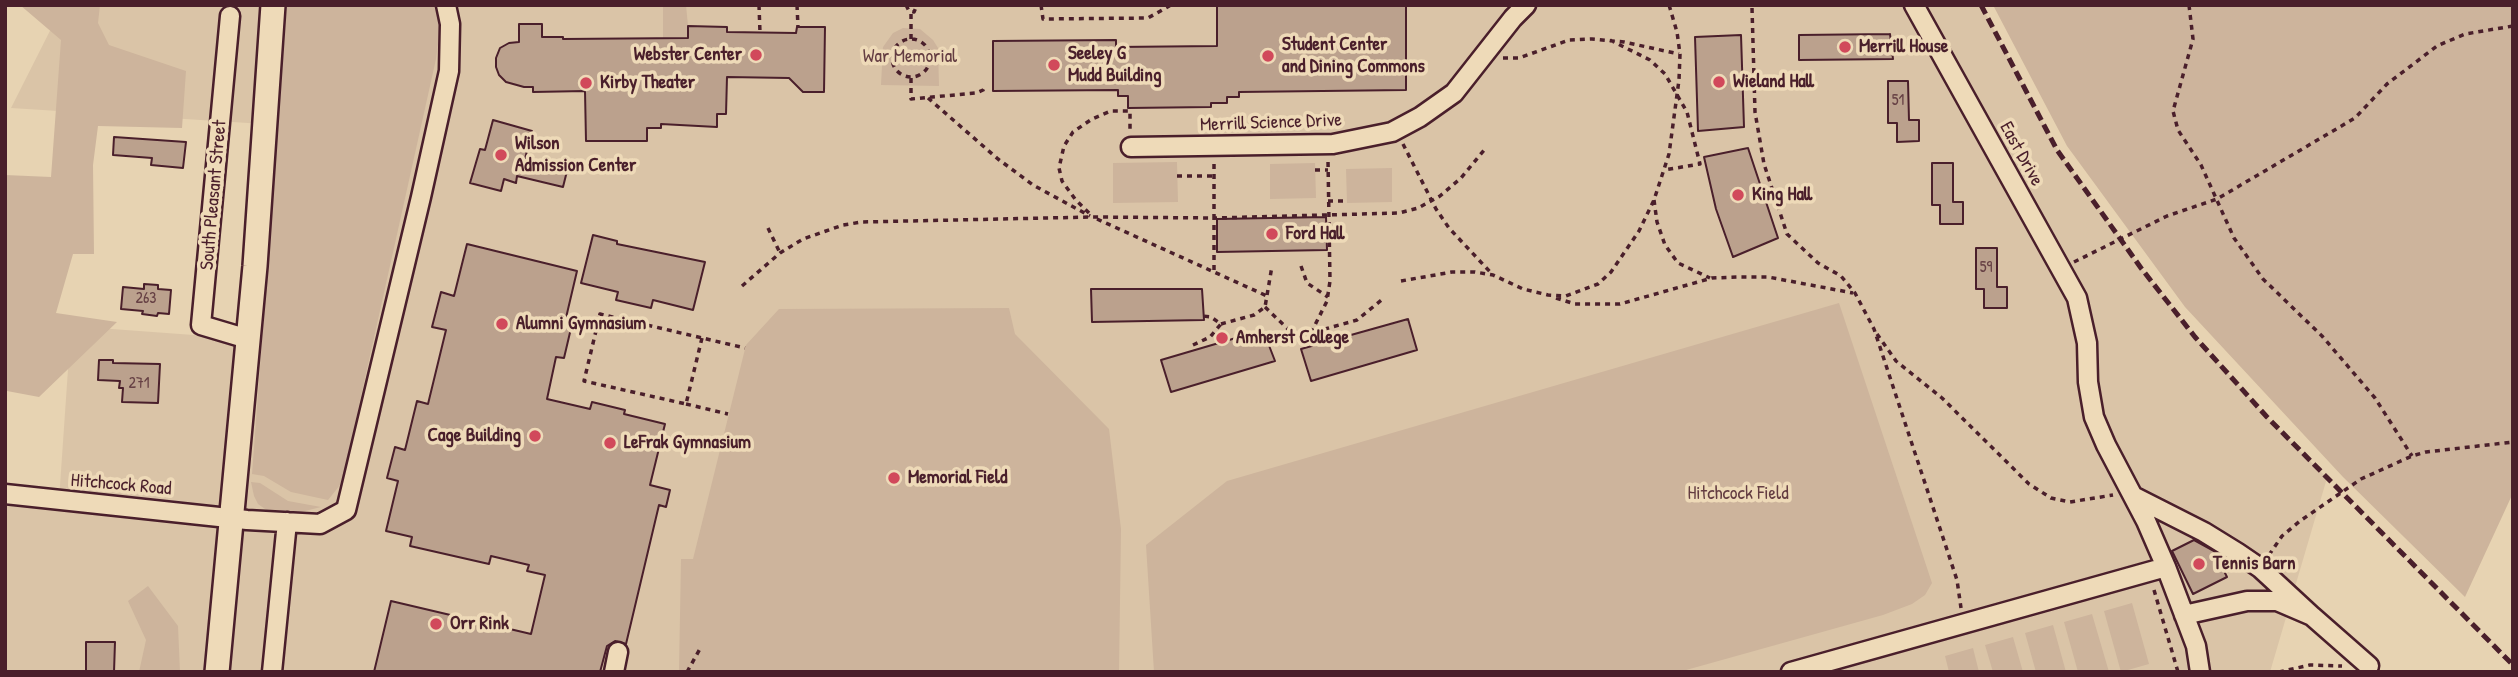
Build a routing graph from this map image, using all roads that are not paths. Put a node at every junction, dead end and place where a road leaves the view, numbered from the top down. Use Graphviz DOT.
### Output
graph roads {
  1 [pos="273,5"];
  2 [pos="446,5"];
  3 [pos="1526,5"];
  4 [pos="1914,5"];
  5 [pos="230,16"];
  6 [pos="1131,148"];
  7 [pos="248,339"];
  8 [pos="5,494"];
  9 [pos="2125,495"];
  10 [pos="232,517"];
  11 [pos="287,522"];
  12 [pos="2157,569"];
  13 [pos="2184,615"];
  14 [pos="2312,617"];
  15 [pos="618,652"];
  16 [pos="2369,666"];
  17 [pos="218,672"];
  18 [pos="272,672"];
  19 [pos="614,672"];
  20 [pos="1791,672"];
  21 [pos="2200,672"];
  1 -- 7 [label="main road"];
  2 -- 11 [label="street, Hitchcock Road"];
  3 -- 6 [label="street, Merrill Science Drive"];
  4 -- 9 [label="street, East Drive"];
  5 -- 7 [label="street, South Pleasant Street"];
  7 -- 10 [label="main road"];
  8 -- 10 [label="street, Hitchcock Road"];
  9 -- 12 [label="street, East Drive"];
  9 -- 14 [label="street"];
  10 -- 11 [label="street, Hitchcock Road"];
  10 -- 17 [label="main road"];
  11 -- 18 [label="street"];
  12 -- 13 [label="street, East Drive"];
  12 -- 20 [label="street"];
  13 -- 14 [label="street"];
  13 -- 21 [label="street, East Drive"];
  14 -- 16 [label="street"];
  15 -- 19 [label="street"];
}
